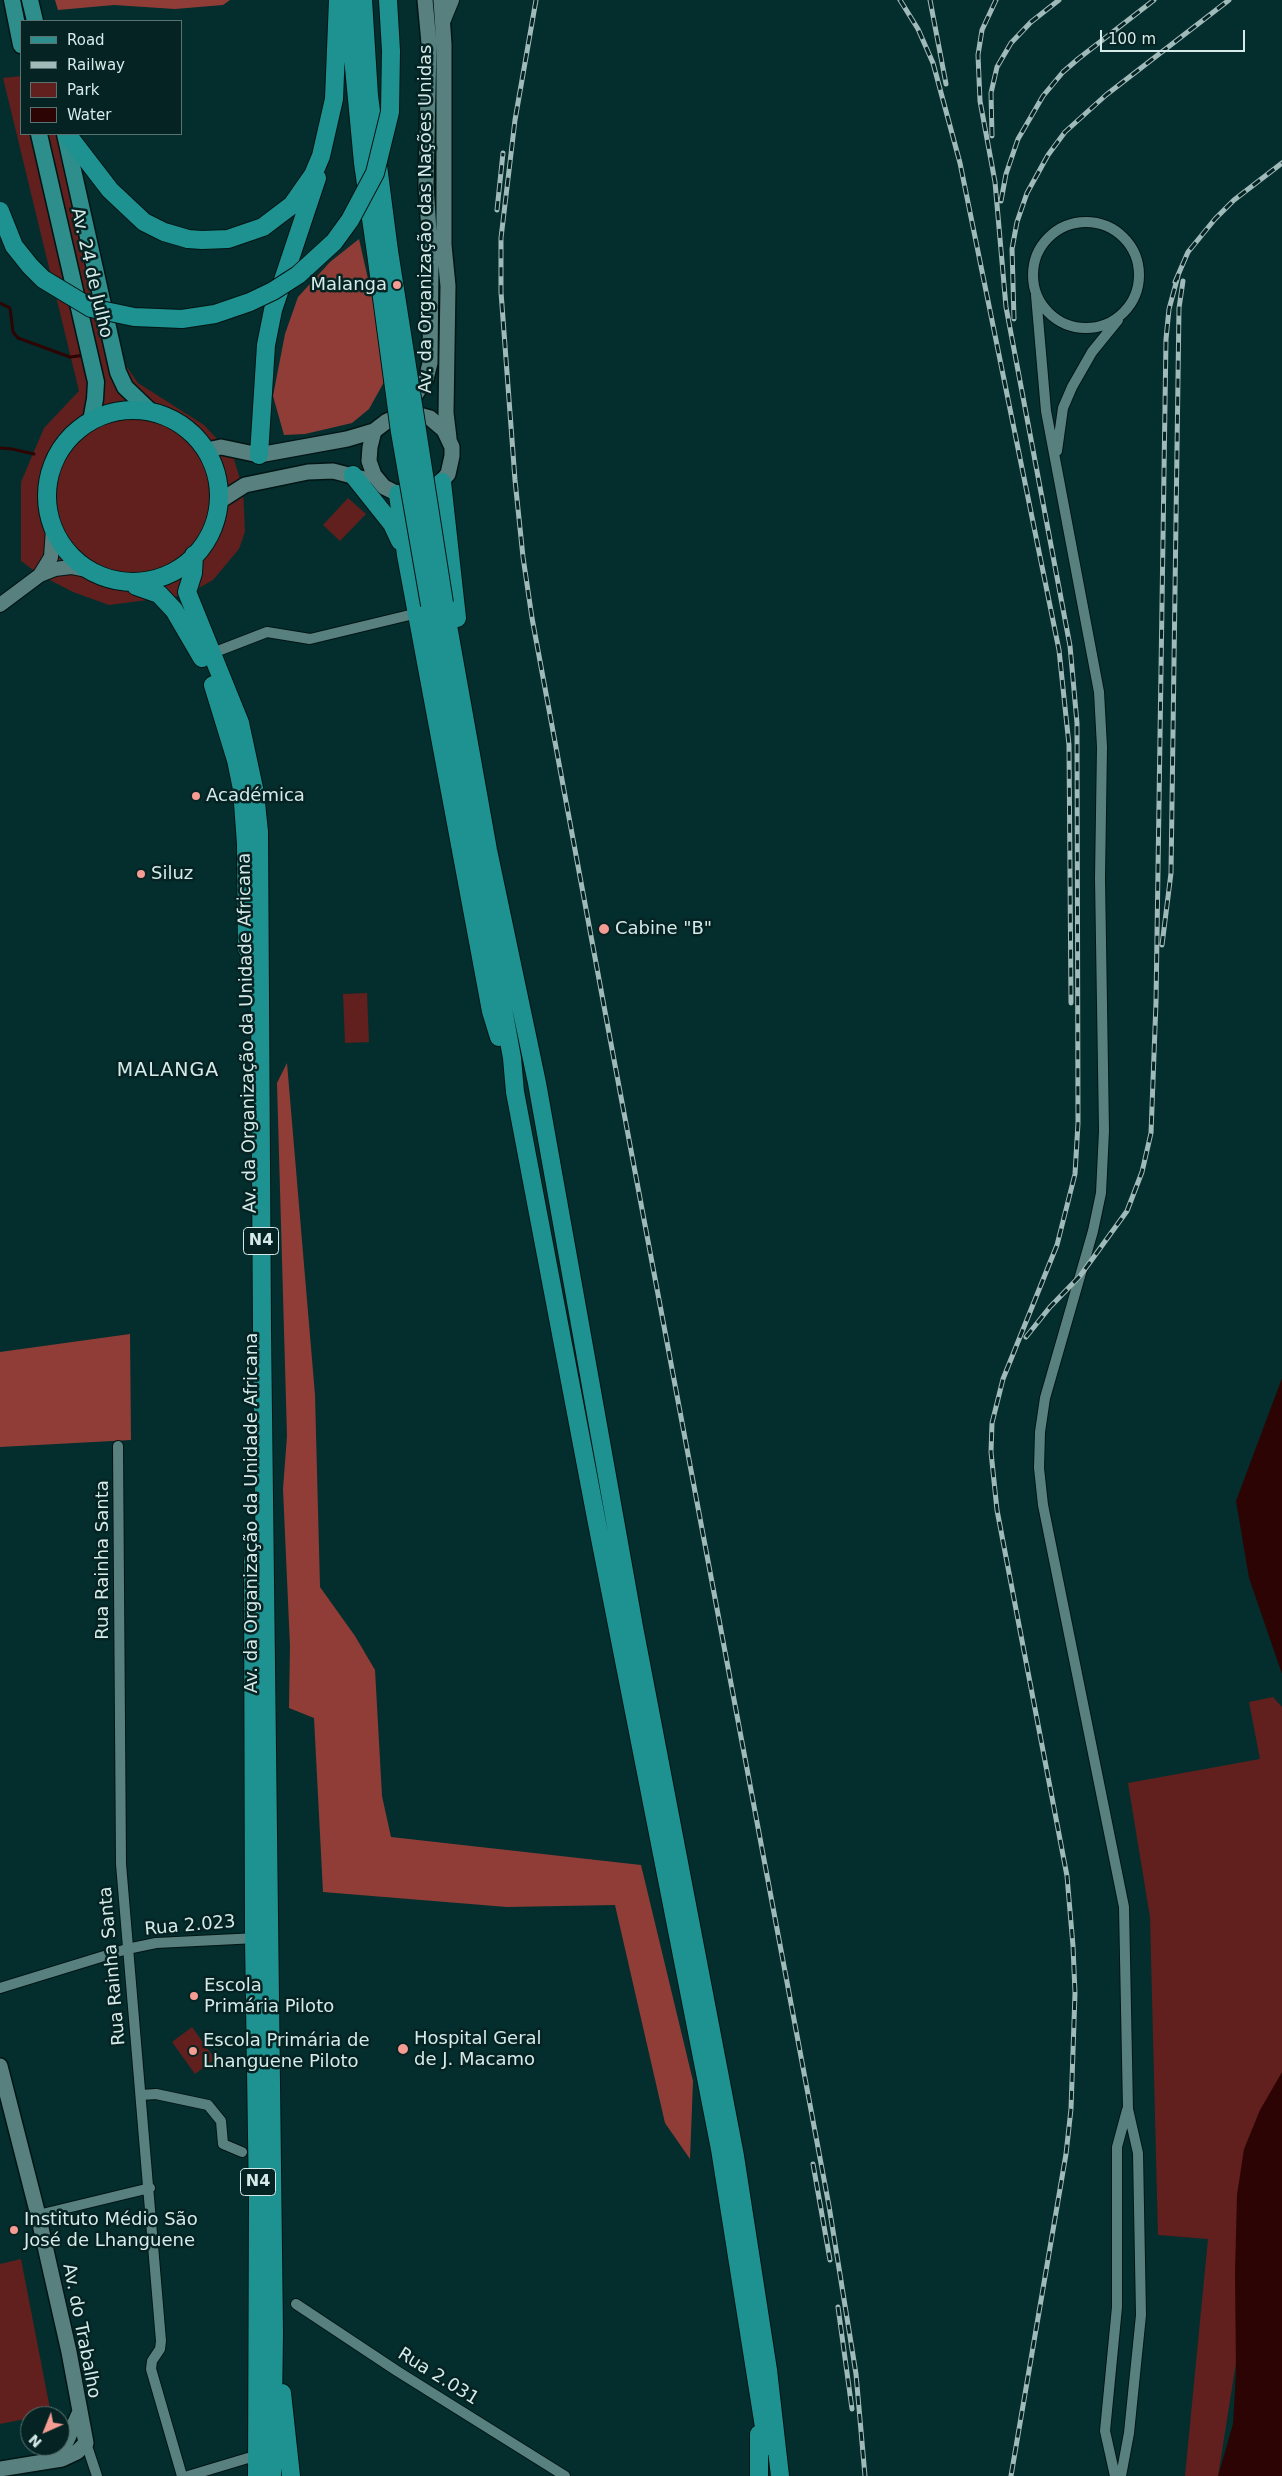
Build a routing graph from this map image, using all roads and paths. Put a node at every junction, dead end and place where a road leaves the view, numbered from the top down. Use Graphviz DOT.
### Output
graph roads {
  1 [pos="12,0"];
  2 [pos="30,0"];
  3 [pos="338,0"];
  4 [pos="348,0"];
  5 [pos="363,0"];
  6 [pos="388,0"];
  7 [pos="425,0"];
  8 [pos="441,0"];
  9 [pos="452,0"];
  10 [pos="35,20"];
  11 [pos="443,22"];
  12 [pos="20,40"];
  13 [pos="39,135"];
  14 [pos="66,135"];
  15 [pos="67,135"];
  16 [pos="321,156"];
  17 [pos="0,210"];
  18 [pos="382,252"];
  19 [pos="1036,295"];
  20 [pos="1126,310"];
  21 [pos="149,410"];
  22 [pos="403,414"];
  23 [pos="91,421"];
  24 [pos="374,431"];
  25 [pos="449,438"];
  26 [pos="207,450"];
  27 [pos="259,455"];
  28 [pos="1055,462"];
  29 [pos="353,474"];
  30 [pos="442,482"];
  31 [pos="390,491"];
  32 [pos="220,501"];
  33 [pos="53,529"];
  34 [pos="194,555"];
  35 [pos="406,555"];
  36 [pos="86,570"];
  37 [pos="40,575"];
  38 [pos="136,586"];
  39 [pos="0,605"];
  40 [pos="431,607"];
  41 [pos="210,654"];
  42 [pos="537,1083"];
  43 [pos="118,1446"];
  44 [pos="262,1939"];
  45 [pos="126,1949"];
  46 [pos="0,1988"];
  47 [pos="0,2066"];
  48 [pos="141,2095"];
  49 [pos="1128,2108"];
  50 [pos="242,2152"];
  51 [pos="150,2188"];
  52 [pos="38,2215"];
  53 [pos="296,2304"];
  54 [pos="274,2333"];
  55 [pos="755,2374"];
  56 [pos="79,2414"];
  57 [pos="256,2426"];
  58 [pos="86,2443"];
  59 [pos="248,2458"];
  60 [pos="45,2460"];
  61 [pos="0,2469"];
  62 [pos="97,2476"];
  63 [pos="182,2476"];
  64 [pos="188,2476"];
  65 [pos="245,2476"];
  66 [pos="257,2476"];
  67 [pos="272,2476"];
  68 [pos="292,2476"];
  69 [pos="565,2476"];
  70 [pos="759,2476"];
  71 [pos="768,2476"];
  72 [pos="780,2476"];
  73 [pos="1115,2476"];
  74 [pos="1121,2476"];
  1 -- 12 [label="main road"];
  2 -- 10 [label="main road"];
  3 -- 16 [label="highway"];
  4 -- 18 [label="highway"];
  5 -- 18 [label="highway"];
  6 -- 17 [label="highway, bridge"];
  7 -- 22 [label="main road, Av. da Organização das Nações Unidas"];
  8 -- 11 [label="main road, Av. da Organização das Nações Unidas"];
  9 -- 11 [label="street"];
  11 -- 25 [label="main road, Av. da Organização das Nações Unidas"];
  13 -- 23 [label="main road, Av. 24 de Julho"];
  14 -- 21 [label="main road, Av. 24 de Julho"];
  15 -- 16 [label="highway"];
  16 -- 27 [label="highway"];
  18 -- 40 [label="highway, bridge"];
  19 -- 20 [label="street"];
  19 -- 20 [label="street"];
  19 -- 28 [label="street"];
  20 -- 28 [label="street"];
  21 -- 23 [label="highway"];
  21 -- 26 [label="highway"];
  22 -- 24 [label="main road"];
  22 -- 25 [label="main road"];
  23 -- 33 [label="highway"];
  24 -- 27 [label="main road"];
  24 -- 31 [label="main road"];
  25 -- 30 [label="main road"];
  26 -- 27 [label="main road"];
  26 -- 32 [label="highway"];
  28 -- 49 [label="street"];
  29 -- 31 [label="main road"];
  29 -- 32 [label="main road"];
  29 -- 35 [label="highway"];
  30 -- 31 [label="main road"];
  30 -- 42 [label="highway"];
  31 -- 35 [label="highway"];
  32 -- 34 [label="highway"];
  33 -- 36 [label="highway"];
  33 -- 37 [label="street"];
  34 -- 38 [label="highway"];
  34 -- 41 [label="highway, Av. da Organização da Unidade Africana / N4"];
  35 -- 40 [label="highway"];
  36 -- 37 [label="street"];
  36 -- 38 [label="highway"];
  37 -- 39 [label="street"];
  38 -- 44 [label="highway, Av. da Organização da Unidade Africana / N4"];
  40 -- 41 [label="street"];
  40 -- 42 [label="highway"];
  40 -- 55 [label="highway"];
  41 -- 44 [label="highway, Av. da Organização da Unidade Africana / N4"];
  42 -- 72 [label="highway"];
  43 -- 45 [label="street, Rua Rainha Santa"];
  44 -- 45 [label="street, Rua 2.023"];
  44 -- 54 [label="highway, N4"];
  44 -- 57 [label="highway, Av. da Organização da Unidade Africana / N4"];
  45 -- 46 [label="street, Rua 2.023"];
  45 -- 48 [label="street, Rua Rainha Santa"];
  47 -- 52 [label="main road, Av. do Trabalho"];
  48 -- 50 [label="street"];
  48 -- 51 [label="street, Rua Rainha Santa"];
  49 -- 73 [label="street"];
  49 -- 74 [label="street"];
  51 -- 52 [label="street"];
  51 -- 63 [label="street, Rua Rainha Santa"];
  52 -- 56 [label="main road, Av. do Trabalho"];
  53 -- 69 [label="street, Rua 2.031"];
  54 -- 67 [label="highway, N4"];
  54 -- 68 [label="highway"];
  55 -- 70 [label="highway"];
  55 -- 71 [label="highway"];
  56 -- 58 [label="main road"];
  56 -- 60 [label="main road, Av. do Trabalho"];
  57 -- 59 [label="highway"];
  57 -- 66 [label="highway, Av. da Organização da Unidade Africana / N4"];
  58 -- 60 [label="main road"];
  58 -- 62 [label="street"];
  59 -- 64 [label="street"];
  59 -- 65 [label="highway"];
  60 -- 61 [label="main road, Av. do Trabalho"];
}
